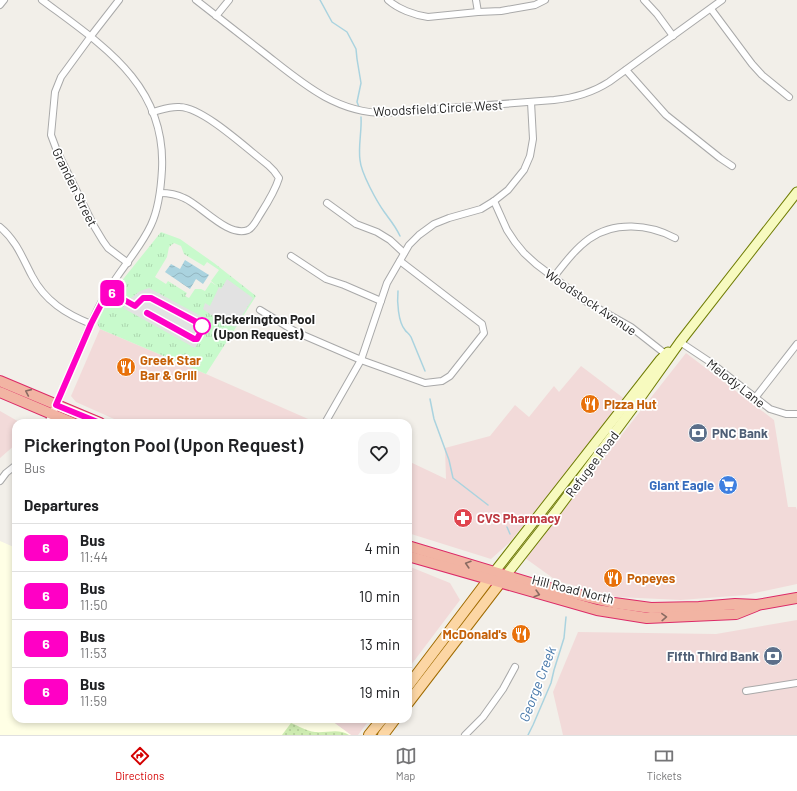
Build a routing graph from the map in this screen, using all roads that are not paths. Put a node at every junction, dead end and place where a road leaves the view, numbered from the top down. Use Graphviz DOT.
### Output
graph roads {
  1 [pos="4,0"];
  2 [pos="42,0"];
  3 [pos="119,0"];
  4 [pos="196,0"];
  5 [pos="229,0"];
  6 [pos="388,0"];
  7 [pos="476,0"];
  8 [pos="545,0"];
  9 [pos="644,0"];
  10 [pos="722,0"];
  11 [pos="0,5"];
  12 [pos="711,9"];
  13 [pos="478,12"];
  14 [pos="216,16"];
  15 [pos="90,36"];
  16 [pos="673,36"];
  17 [pos="626,70"];
  18 [pos="789,97"];
  19 [pos="531,102"];
  20 [pos="152,112"];
  21 [pos="732,166"];
  22 [pos="797,192"];
  23 [pos="160,193"];
  24 [pos="494,201"];
  25 [pos="327,203"];
  26 [pos="0,227"];
  27 [pos="675,238"];
  28 [pos="404,253"];
  29 [pos="291,256"];
  30 [pos="400,261"];
  31 [pos="128,263"];
  32 [pos="554,278"];
  33 [pos="381,301"];
  34 [pos="260,310"];
  35 [pos="91,324"];
  36 [pos="680,342"];
  37 [pos="797,344"];
  38 [pos="668,356"];
  39 [pos="361,360"];
  40 [pos="0,381"];
  41 [pos="0,392"];
  42 [pos="755,398"];
  43 [pos="52,414"];
  44 [pos="797,414"];
  45 [pos="64,419"];
  46 [pos="79,419"];
  47 [pos="326,419"];
  48 [pos="12,468"];
  49 [pos="0,481"];
  50 [pos="412,547"];
  51 [pos="412,557"];
  52 [pos="497,577"];
  53 [pos="797,598"];
  54 [pos="515,667"];
  55 [pos="412,681"];
  56 [pos="797,683"];
  57 [pos="746,691"];
  58 [pos="412,698"];
  59 [pos="379,723"];
  60 [pos="392,723"];
  61 [pos="369,735"];
  62 [pos="383,735"];
  63 [pos="464,735"];
  1 -- 11 [label="street"];
  2 -- 15 [label="street"];
  3 -- 15 [label="street, Granden Street"];
  4 -- 14 [label="street, Woodsfield Circle West"];
  5 -- 14 [label="street"];
  6 -- 13 [label="street"];
  7 -- 13 [label="street"];
  8 -- 13 [label="street"];
  9 -- 16 [label="street"];
  10 -- 12 [label="street, Woodsfield Circle West"];
  12 -- 16 [label="street, Woodsfield Circle West"];
  12 -- 18 [label="street"];
  14 -- 19 [label="street, Woodsfield Circle West"];
  15 -- 20 [label="street"];
  15 -- 31 [label="street, Granden Street"];
  16 -- 17 [label="street, Woodsfield Circle West"];
  17 -- 19 [label="street, Woodsfield Circle West"];
  17 -- 21 [label="street"];
  19 -- 24 [label="street"];
  20 -- 23 [label="street"];
  20 -- 23 [label="street"];
  22 -- 36 [label="main road, Refugee Road"];
  23 -- 31 [label="street"];
  24 -- 28 [label="street"];
  24 -- 32 [label="street, Woodstock Avenue"];
  25 -- 28 [label="street"];
  26 -- 35 [label="street"];
  27 -- 32 [label="street"];
  28 -- 30 [label="street"];
  29 -- 33 [label="street"];
  30 -- 33 [label="street"];
  30 -- 39 [label="street"];
  31 -- 35 [label="street"];
  32 -- 38 [label="street, Woodstock Avenue"];
  33 -- 39 [label="street"];
  34 -- 39 [label="street"];
  35 -- 43 [label="street"];
  36 -- 38 [label="main road, Refugee Road"];
  36 -- 42 [label="street, Melody Lane"];
  37 -- 42 [label="street"];
  38 -- 52 [label="main road, Refugee Road"];
  38 -- 52 [label="main road, Refugee Road"];
  39 -- 47 [label="street"];
  43 -- 40 [label="highway, one-way"];
  41 -- 43 [label="highway"];
  42 -- 44 [label="street, Melody Lane"];
  43 -- 45 [label="highway"];
  43 -- 46 [label="highway"];
  48 -- 49 [label="street"];
  52 -- 50 [label="highway, Hill Road North, one-way"];
  51 -- 52 [label="highway, Hill Road North"];
  52 -- 53 [label="highway, Hill Road North"];
  52 -- 55 [label="main road, Refugee Road"];
  52 -- 58 [label="main road, Refugee Road"];
  54 -- 63 [label="street"];
  56 -- 57 [label="street"];
  59 -- 61 [label="main road"];
  60 -- 62 [label="main road"];
}
